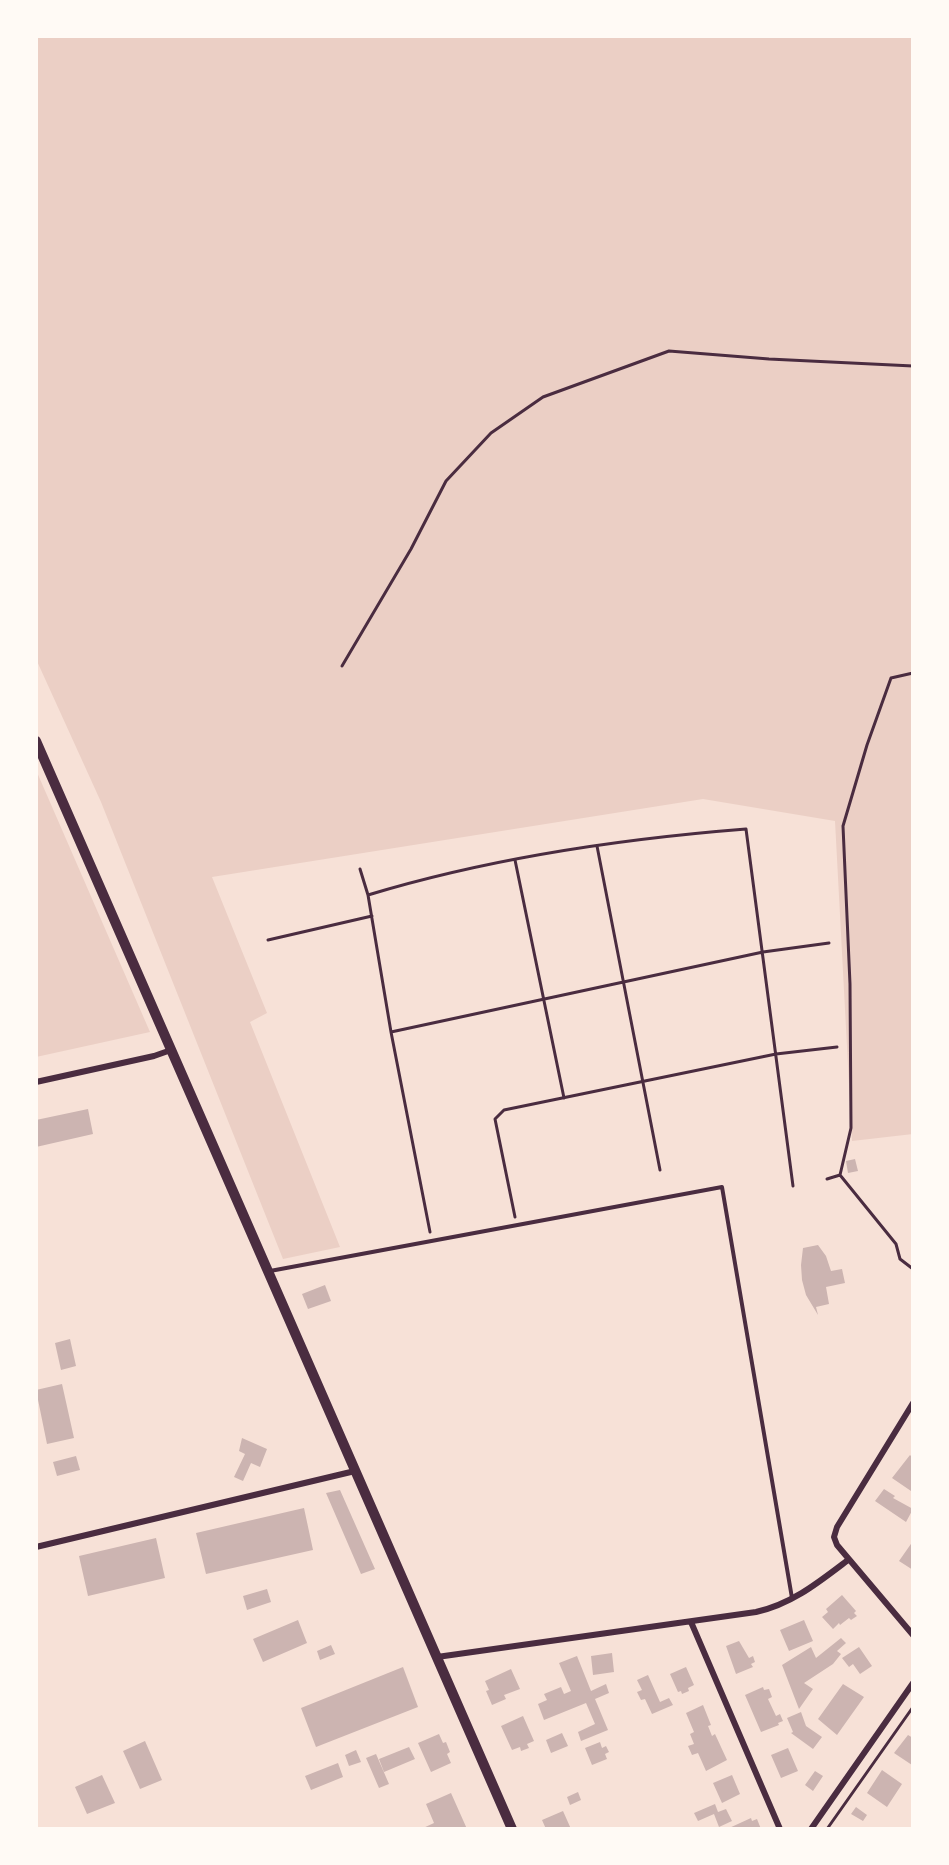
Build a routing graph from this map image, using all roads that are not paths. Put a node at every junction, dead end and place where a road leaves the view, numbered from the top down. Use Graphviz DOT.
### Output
graph roads {
  1 [pos="36,741"];
  2 [pos="171,1050"];
  3 [pos="36,1082"];
  4 [pos="269,1271"];
  5 [pos="913,1403"];
  6 [pos="356,1470"];
  7 [pos="36,1547"];
  8 [pos="848,1560"];
  9 [pos="792,1600"];
  10 [pos="691,1622"];
  11 [pos="913,1635"];
  12 [pos="437,1657"];
  13 [pos="913,1683"];
  14 [pos="512,1829"];
  15 [pos="780,1829"];
  16 [pos="811,1829"];
  1 -- 2 [label="main road"];
  2 -- 3 [label="street"];
  2 -- 4 [label="main road"];
  4 -- 6 [label="main road"];
  4 -- 9 [label="lane"];
  5 -- 8 [label="street"];
  6 -- 7 [label="street"];
  6 -- 12 [label="main road"];
  8 -- 9 [label="street"];
  8 -- 11 [label="street"];
  9 -- 10 [label="street"];
  10 -- 12 [label="street"];
  10 -- 15 [label="street"];
  12 -- 14 [label="main road"];
  13 -- 16 [label="street"];
}
